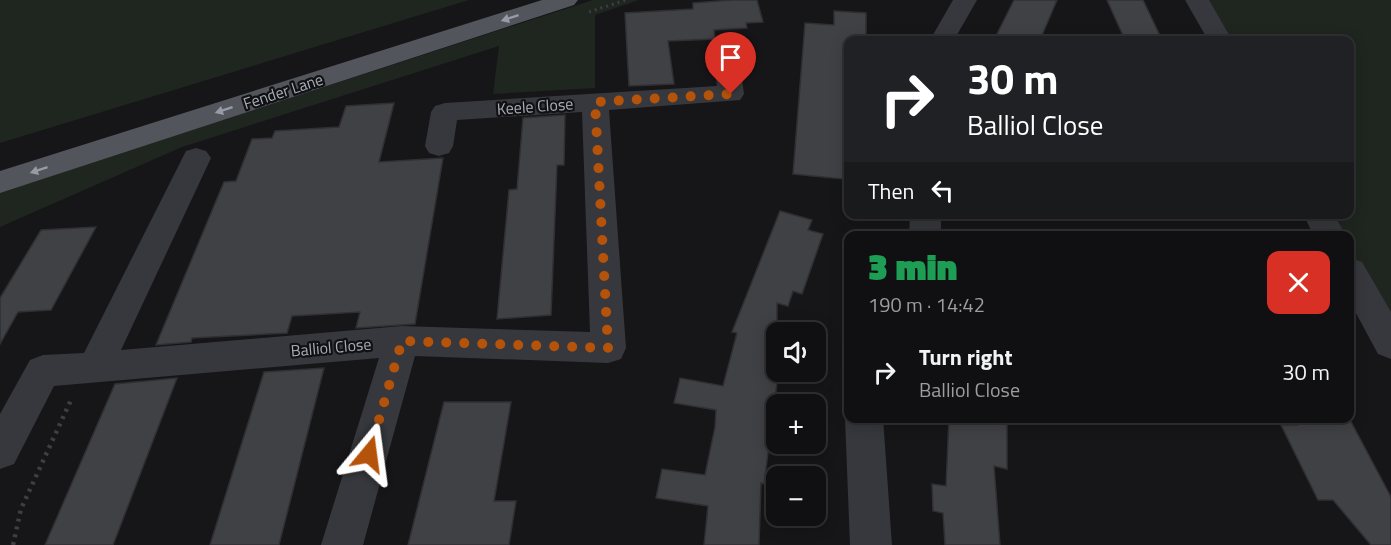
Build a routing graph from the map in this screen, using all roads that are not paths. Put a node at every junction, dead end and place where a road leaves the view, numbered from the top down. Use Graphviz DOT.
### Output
graph roads {
  1 [pos="506,0"];
  2 [pos="566,0"];
  3 [pos="965,0"];
  4 [pos="1197,0"];
  5 [pos="944,36"];
  6 [pos="1218,36"];
  7 [pos="726,57"];
  8 [pos="595,102"];
  9 [pos="439,146"];
  10 [pos="196,158"];
  11 [pos="0,161"];
  12 [pos="0,182"];
  13 [pos="1354,278"];
  14 [pos="402,341"];
  15 [pos="1391,344"];
  16 [pos="91,367"];
  17 [pos="864,423"];
  18 [pos="0,451"];
  19 [pos="342,545"];
  20 [pos="871,545"];
  1 -- 11 [label="main road, Fender Lane"];
  2 -- 12 [label="main road, Fender Lane, one-way"];
  3 -- 5 [label="street"];
  4 -- 6 [label="street"];
  7 -- 8 [label="street, Keele Close"];
  8 -- 9 [label="street, Keele Close"];
  8 -- 14 [label="street, Balliol Close"];
  10 -- 16 [label="street"];
  13 -- 15 [label="street"];
  14 -- 16 [label="street, Balliol Close"];
  14 -- 19 [label="street"];
  16 -- 18 [label="street, Balliol Close"];
  17 -- 20 [label="street"];
}
